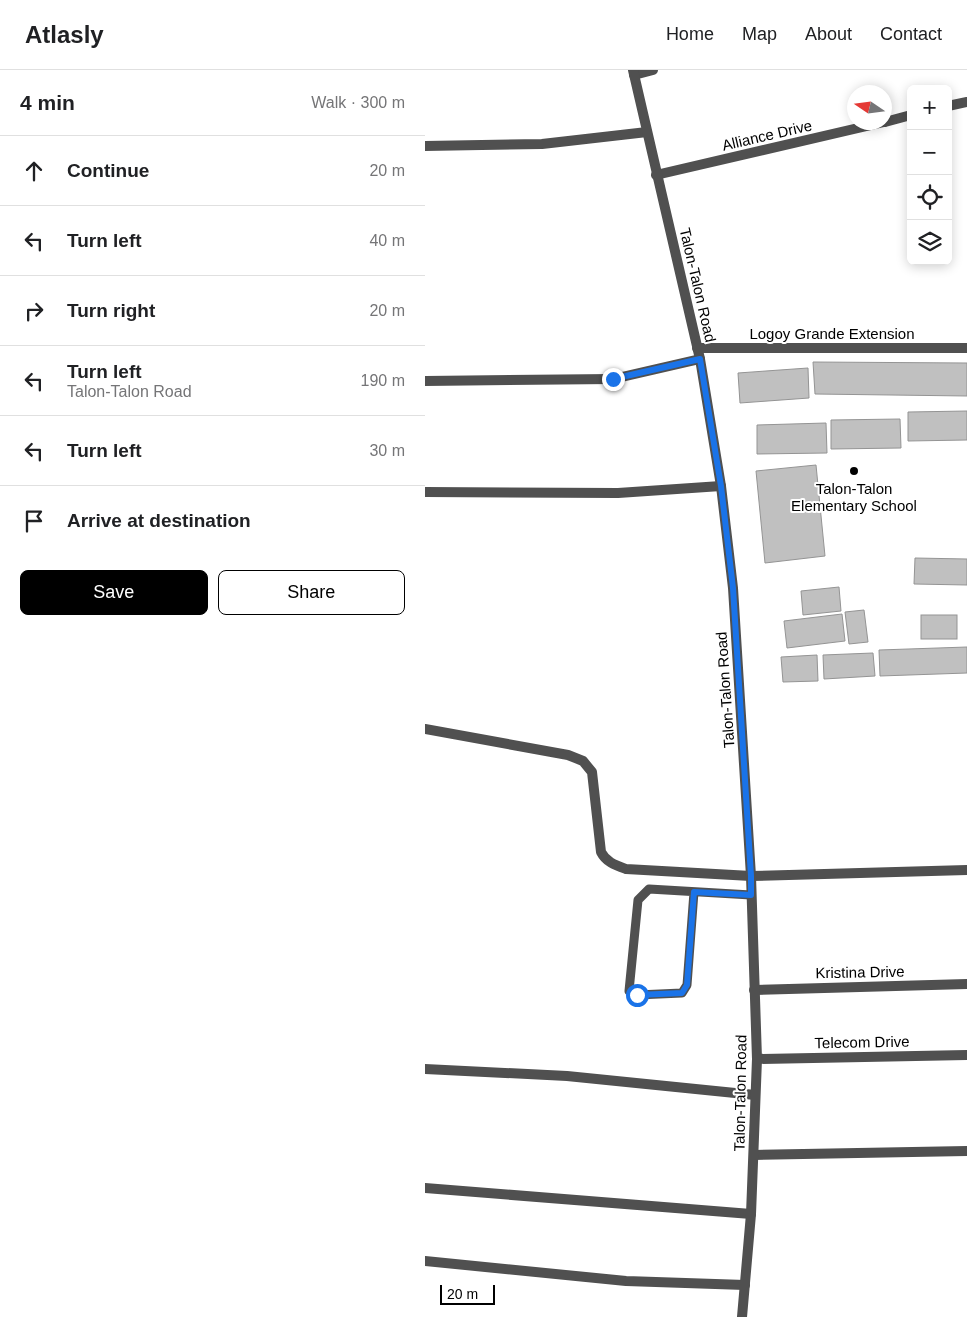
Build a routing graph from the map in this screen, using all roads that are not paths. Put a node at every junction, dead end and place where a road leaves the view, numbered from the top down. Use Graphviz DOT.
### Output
graph roads {
  1 [pos="653,70"];
  2 [pos="633,72"];
  3 [pos="967,102"];
  4 [pos="952,105"];
  5 [pos="907,117"];
  6 [pos="892,120"];
  7 [pos="850,130"];
  8 [pos="647,132"];
  9 [pos="425,146"];
  10 [pos="656,175"];
  11 [pos="697,348"];
  12 [pos="967,348"];
  13 [pos="700,359"];
  14 [pos="425,381"];
  15 [pos="721,486"];
  16 [pos="425,492"];
  17 [pos="425,729"];
  18 [pos="967,870"];
  19 [pos="751,876"];
  20 [pos="694,892"];
  21 [pos="751,895"];
  22 [pos="967,984"];
  23 [pos="754,990"];
  24 [pos="967,1055"];
  25 [pos="757,1059"];
  26 [pos="425,1069"];
  27 [pos="755,1095"];
  28 [pos="967,1151"];
  29 [pos="754,1155"];
  30 [pos="425,1188"];
  31 [pos="751,1214"];
  32 [pos="425,1261"];
  33 [pos="745,1285"];
  34 [pos="742,1317"];
  1 -- 2 [label="street"];
  2 -- 8 [label="street, Talon-Talon Road"];
  3 -- 4 [label="street"];
  5 -- 6 [label="street, Alliance Drive"];
  7 -- 10 [label="street, Alliance Drive"];
  8 -- 9 [label="street"];
  8 -- 10 [label="street, Talon-Talon Road"];
  10 -- 11 [label="street, Talon-Talon Road"];
  11 -- 12 [label="street, Logoy Grande Extension"];
  11 -- 13 [label="street, Talon-Talon Road"];
  13 -- 14 [label="street"];
  13 -- 15 [label="street, Talon-Talon Road"];
  15 -- 16 [label="street"];
  15 -- 19 [label="street, Talon-Talon Road"];
  17 -- 19 [label="street"];
  18 -- 19 [label="street"];
  19 -- 21 [label="street, Talon-Talon Road"];
  20 -- 20 [label="lane"];
  20 -- 21 [label="lane"];
  21 -- 23 [label="street, Talon-Talon Road"];
  22 -- 23 [label="street, Kristina Drive"];
  23 -- 25 [label="street, Talon-Talon Road"];
  24 -- 25 [label="street, Telecom Drive"];
  25 -- 27 [label="street, Talon-Talon Road"];
  26 -- 27 [label="street"];
  27 -- 29 [label="street, Talon-Talon Road"];
  28 -- 29 [label="street"];
  29 -- 31 [label="street, Talon-Talon Road"];
  30 -- 31 [label="street"];
  31 -- 33 [label="street, Talon-Talon Road"];
  32 -- 33 [label="street"];
  33 -- 34 [label="street, Talon-Talon Road"];
}
